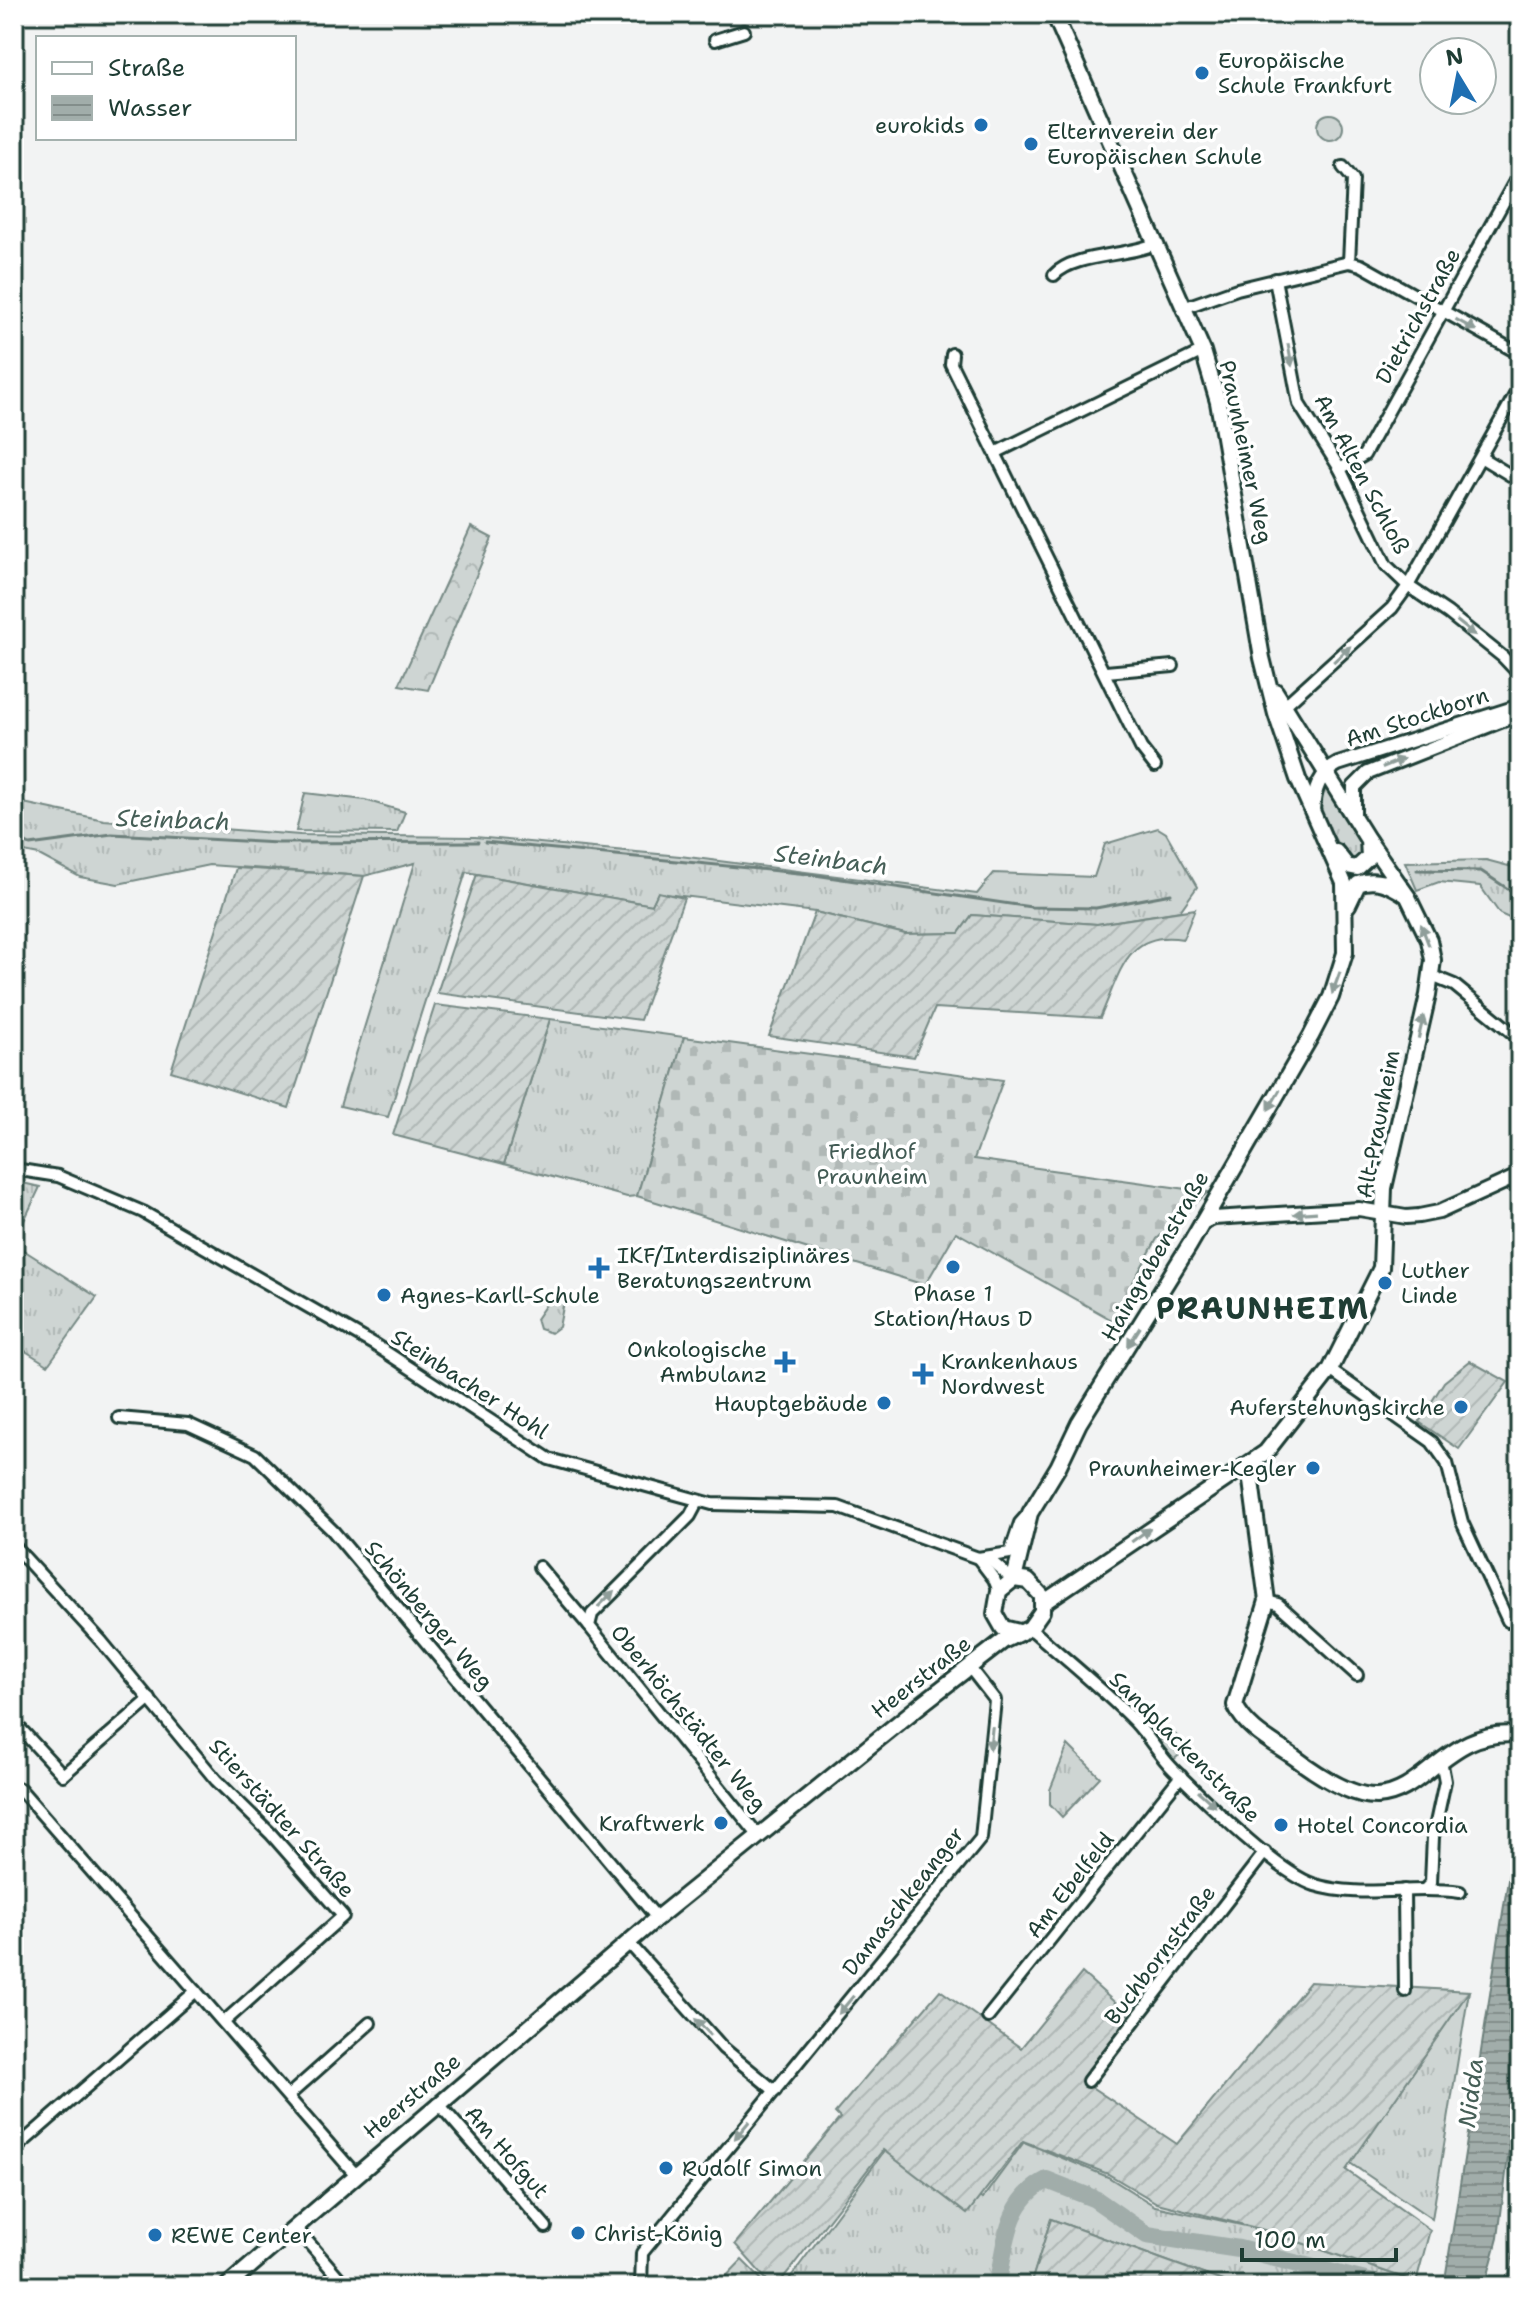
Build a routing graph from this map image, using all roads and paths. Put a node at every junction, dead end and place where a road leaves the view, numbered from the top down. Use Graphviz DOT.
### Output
graph roads {
  1 [pos="1054,14"];
  2 [pos="744,31"];
  3 [pos="715,40"];
  4 [pos="1343,167"];
  5 [pos="1520,172"];
  6 [pos="1157,243"];
  7 [pos="1349,262"];
  8 [pos="1054,275"];
  9 [pos="1275,279"];
  10 [pos="1186,307"];
  11 [pos="1443,312"];
  12 [pos="1203,351"];
  13 [pos="952,354"];
  14 [pos="1520,354"];
  15 [pos="1520,386"];
  16 [pos="997,452"];
  17 [pos="1482,458"];
  18 [pos="1340,469"];
  19 [pos="1520,481"];
  20 [pos="1408,586"];
  21 [pos="1173,666"];
  22 [pos="1106,672"];
  23 [pos="1520,675"];
  24 [pos="1267,677"];
  25 [pos="1284,706"];
  26 [pos="1520,706"];
  27 [pos="1520,713"];
  28 [pos="1155,766"];
  29 [pos="1325,771"];
  30 [pos="1313,814"];
  31 [pos="1354,818"];
  32 [pos="1368,840"];
  33 [pos="1328,843"];
  34 [pos="1408,897"];
  35 [pos="1347,911"];
  36 [pos="1432,976"];
  37 [pos="1520,1039"];
  38 [pos="14,1169"];
  39 [pos="1520,1175"];
  40 [pos="1383,1212"];
  41 [pos="1201,1223"];
  42 [pos="1330,1370"];
  43 [pos="119,1418"];
  44 [pos="1249,1466"];
  45 [pos="698,1501"];
  46 [pos="1030,1513"];
  47 [pos="14,1546"];
  48 [pos="983,1559"];
  49 [pos="539,1567"];
  50 [pos="1014,1579"];
  51 [pos="999,1591"];
  52 [pos="1267,1601"];
  53 [pos="1043,1603"];
  54 [pos="1508,1621"];
  55 [pos="996,1622"];
  56 [pos="589,1626"];
  57 [pos="1025,1630"];
  58 [pos="970,1668"];
  59 [pos="1357,1675"];
  60 [pos="150,1699"];
  61 [pos="14,1722"];
  62 [pos="1520,1735"];
  63 [pos="1441,1760"];
  64 [pos="1181,1776"];
  65 [pos="14,1787"];
  66 [pos="758,1835"];
  67 [pos="1265,1852"];
  68 [pos="1426,1888"];
  69 [pos="1404,1890"];
  70 [pos="1460,1892"];
  71 [pos="657,1918"];
  72 [pos="629,1943"];
  73 [pos="196,1991"];
  74 [pos="1405,1991"];
  75 [pos="988,2017"];
  76 [pos="224,2022"];
  77 [pos="370,2023"];
  78 [pos="1088,2081"];
  79 [pos="775,2091"];
  80 [pos="288,2096"];
  81 [pos="438,2103"];
  82 [pos="14,2150"];
  83 [pos="355,2174"];
  84 [pos="295,2227"];
  85 [pos="546,2227"];
  86 [pos="227,2286"];
  87 [pos="346,2286"];
  88 [pos="641,2286"];
  1 -- 6 [label="main road, Praunheimer Weg"];
  2 -- 3 [label="street"];
  4 -- 7 [label="street"];
  5 -- 11 [label="street, Dietrichstraße"];
  6 -- 8 [label="street"];
  6 -- 10 [label="main road, Praunheimer Weg"];
  7 -- 9 [label="street"];
  7 -- 11 [label="street"];
  9 -- 10 [label="street"];
  9 -- 18 [label="street, Am Alten Schloß, one-way"];
  10 -- 12 [label="main road, Praunheimer Weg"];
  11 -- 14 [label="street, one-way"];
  11 -- 18 [label="street, Dietrichstraße"];
  12 -- 16 [label="street"];
  12 -- 24 [label="main road, Praunheimer Weg"];
  13 -- 16 [label="street"];
  15 -- 17 [label="street"];
  16 -- 22 [label="street"];
  17 -- 19 [label="street"];
  17 -- 20 [label="street"];
  18 -- 20 [label="street, Am Alten Schloß"];
  20 -- 23 [label="street, Am Alten Schloß, one-way"];
  25 -- 20 [label="street, one-way"];
  21 -- 22 [label="street"];
  22 -- 28 [label="street"];
  24 -- 25 [label="main road, Praunheimer Weg"];
  24 -- 30 [label="main road, Praunheimer Weg"];
  25 -- 29 [label="main road, Praunheimer Weg"];
  26 -- 29 [label="street, Am Stockborn"];
  31 -- 27 [label="street, Am Stockborn, one-way"];
  29 -- 30 [label="street, Am Stockborn"];
  29 -- 31 [label="main road, Praunheimer Weg"];
  30 -- 33 [label="main road, Praunheimer Weg"];
  31 -- 32 [label="main road, Praunheimer Weg"];
  32 -- 33 [label="main road"];
  32 -- 34 [label="main road, Praunheimer Weg"];
  33 -- 35 [label="main road, Praunheimer Weg"];
  34 -- 35 [label="main road"];
  36 -- 34 [label="main road, Alt-Praunheim, one-way"];
  35 -- 41 [label="main road, Haingrabenstraße, one-way"];
  36 -- 37 [label="street"];
  40 -- 36 [label="main road, Alt-Praunheim, one-way"];
  38 -- 45 [label="street, Steinbacher Hohl"];
  39 -- 40 [label="street"];
  40 -- 41 [label="street, one-way"];
  40 -- 42 [label="main road, Alt-Praunheim"];
  41 -- 46 [label="main road, Haingrabenstraße, one-way"];
  42 -- 44 [label="main road, Alt-Praunheim"];
  42 -- 54 [label="street"];
  43 -- 71 [label="street, Schönberger Weg"];
  44 -- 52 [label="main road"];
  53 -- 44 [label="main road, one-way"];
  45 -- 48 [label="street, Steinbacher Hohl"];
  56 -- 45 [label="street, Oberhöchstädter Weg, one-way"];
  46 -- 48 [label="street"];
  46 -- 50 [label="main road, Haingrabenstraße"];
  47 -- 60 [label="street, Stierstädter Straße"];
  48 -- 50 [label="street, Steinbacher Hohl"];
  48 -- 51 [label="street"];
  49 -- 56 [label="street, Oberhöchstädter Weg"];
  50 -- 51 [label="main road"];
  50 -- 53 [label="main road"];
  51 -- 55 [label="main road"];
  52 -- 59 [label="street"];
  52 -- 63 [label="main road"];
  53 -- 57 [label="main road"];
  55 -- 57 [label="main road"];
  55 -- 58 [label="main road"];
  56 -- 66 [label="street, Oberhöchstädter Weg"];
  57 -- 58 [label="main road, Heerstraße"];
  57 -- 64 [label="street, Sandplackenstraße"];
  58 -- 66 [label="main road, Heerstraße"];
  58 -- 79 [label="street, Damaschkeanger, one-way"];
  60 -- 61 [label="street"];
  60 -- 76 [label="street, Stierstädter Straße"];
  62 -- 63 [label="main road"];
  63 -- 68 [label="street"];
  64 -- 67 [label="street, Sandplackenstraße, one-way"];
  64 -- 75 [label="street, Am Ebelfeld"];
  65 -- 73 [label="street"];
  66 -- 71 [label="main road, Heerstraße"];
  67 -- 69 [label="street, Sandplackenstraße"];
  67 -- 78 [label="street, Buchbornstraße"];
  68 -- 69 [label="street, Sandplackenstraße"];
  68 -- 70 [label="street, Sandplackenstraße"];
  69 -- 74 [label="street"];
  71 -- 72 [label="main road, Heerstraße"];
  79 -- 72 [label="street, one-way"];
  72 -- 81 [label="main road, Heerstraße"];
  73 -- 76 [label="street"];
  73 -- 82 [label="street"];
  76 -- 80 [label="street"];
  77 -- 80 [label="street"];
  79 -- 88 [label="street, Damaschkeanger, one-way"];
  80 -- 83 [label="street"];
  81 -- 83 [label="main road, Heerstraße"];
  81 -- 85 [label="street, Am Hofgut"];
  83 -- 84 [label="main road, Heerstraße"];
  84 -- 86 [label="main road, Heerstraße"];
  84 -- 87 [label="street"];
}
